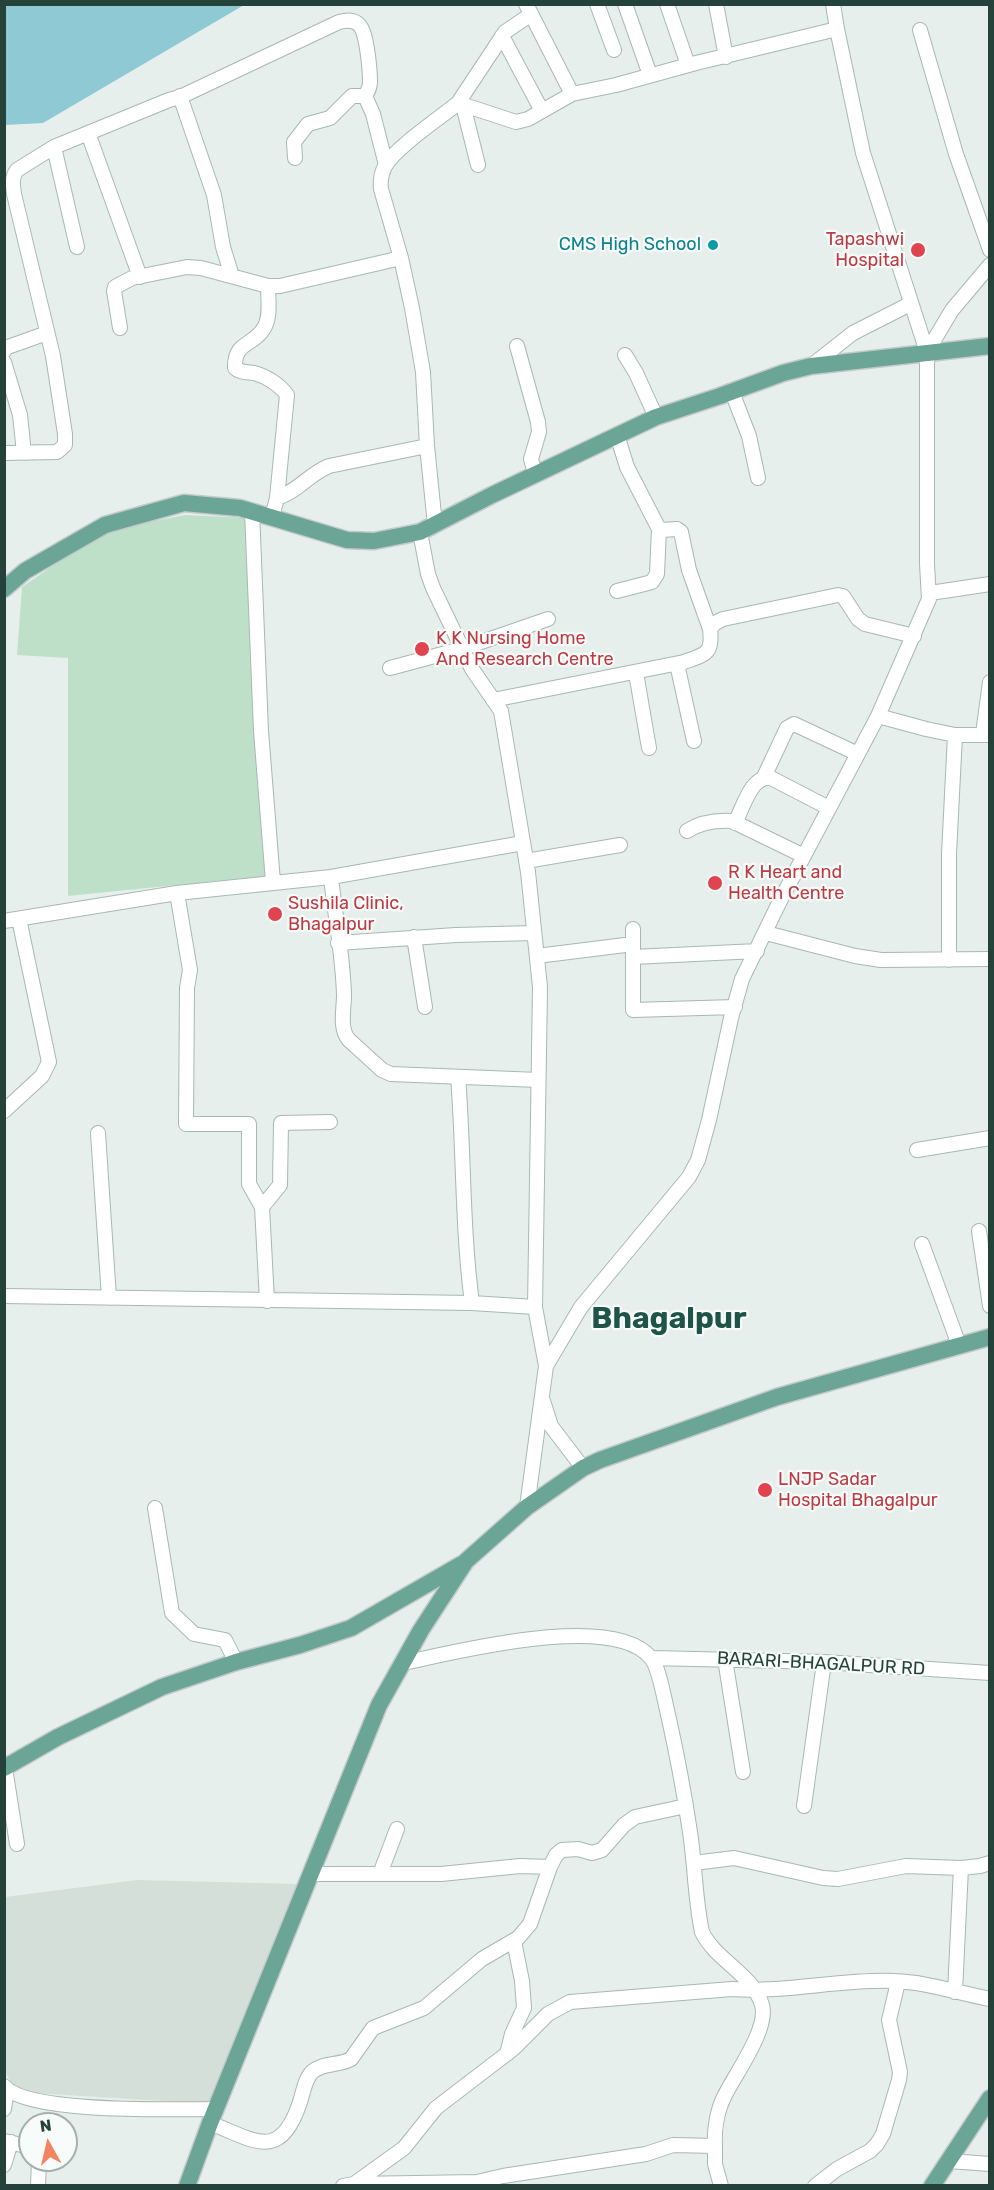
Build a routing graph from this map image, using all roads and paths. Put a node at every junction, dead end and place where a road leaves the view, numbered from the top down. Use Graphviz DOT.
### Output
graph roads {
  1 [pos="597,4"];
  2 [pos="625,4"];
  3 [pos="667,4"];
  4 [pos="716,4"];
  5 [pos="833,4"];
  6 [pos="528,10"];
  7 [pos="837,29"];
  8 [pos="920,30"];
  9 [pos="502,36"];
  10 [pos="614,50"];
  11 [pos="726,57"];
  12 [pos="688,65"];
  13 [pos="650,75"];
  14 [pos="572,94"];
  15 [pos="180,96"];
  16 [pos="365,96"];
  17 [pos="460,104"];
  18 [pos="542,111"];
  19 [pos="88,134"];
  20 [pos="54,147"];
  21 [pos="295,158"];
  22 [pos="386,165"];
  23 [pos="478,165"];
  24 [pos="77,247"];
  25 [pos="990,250"];
  26 [pos="401,258"];
  27 [pos="990,265"];
  28 [pos="232,276"];
  29 [pos="140,277"];
  30 [pos="268,286"];
  31 [pos="910,304"];
  32 [pos="120,328"];
  33 [pos="47,333"];
  34 [pos="517,346"];
  35 [pos="990,346"];
  36 [pos="4,351"];
  37 [pos="927,352"];
  38 [pos="625,355"];
  39 [pos="4,362"];
  40 [pos="811,366"];
  41 [pos="732,392"];
  42 [pos="656,417"];
  43 [pos="617,435"];
  44 [pos="427,446"];
  45 [pos="4,453"];
  46 [pos="24,453"];
  47 [pos="536,474"];
  48 [pos="758,478"];
  49 [pos="277,498"];
  50 [pos="252,512"];
  51 [pos="272,517"];
  52 [pos="428,528"];
  53 [pos="659,529"];
  54 [pos="990,584"];
  55 [pos="4,588"];
  56 [pos="617,591"];
  57 [pos="930,593"];
  58 [pos="548,619"];
  59 [pos="710,629"];
  60 [pos="914,636"];
  61 [pos="461,649"];
  62 [pos="676,664"];
  63 [pos="390,668"];
  64 [pos="636,673"];
  65 [pos="990,682"];
  66 [pos="493,700"];
  67 [pos="878,716"];
  68 [pos="986,734"];
  69 [pos="956,735"];
  70 [pos="694,741"];
  71 [pos="649,747"];
  72 [pos="858,754"];
  73 [pos="764,777"];
  74 [pos="829,808"];
  75 [pos="735,823"];
  76 [pos="687,831"];
  77 [pos="523,843"];
  78 [pos="620,845"];
  79 [pos="804,856"];
  80 [pos="526,861"];
  81 [pos="331,877"];
  82 [pos="273,882"];
  83 [pos="177,893"];
  84 [pos="19,919"];
  85 [pos="4,921"];
  86 [pos="633,929"];
  87 [pos="534,933"];
  88 [pos="766,933"];
  89 [pos="414,937"];
  90 [pos="338,943"];
  91 [pos="633,950"];
  92 [pos="757,951"];
  93 [pos="537,956"];
  94 [pos="990,959"];
  95 [pos="949,960"];
  96 [pos="425,1007"];
  97 [pos="735,1007"];
  98 [pos="458,1077"];
  99 [pos="538,1080"];
  100 [pos="4,1111"];
  101 [pos="330,1122"];
  102 [pos="98,1133"];
  103 [pos="990,1138"];
  104 [pos="917,1150"];
  105 [pos="262,1207"];
  106 [pos="979,1231"];
  107 [pos="922,1244"];
  108 [pos="4,1296"];
  109 [pos="109,1298"];
  110 [pos="267,1300"];
  111 [pos="472,1303"];
  112 [pos="990,1306"];
  113 [pos="535,1307"];
  114 [pos="990,1337"];
  115 [pos="959,1344"];
  116 [pos="546,1366"];
  117 [pos="541,1393"];
  118 [pos="583,1468"];
  119 [pos="527,1507"];
  120 [pos="154,1508"];
  121 [pos="466,1561"];
  122 [pos="652,1658"];
  123 [pos="725,1659"];
  124 [pos="236,1662"];
  125 [pos="824,1662"];
  126 [pos="403,1663"];
  127 [pos="990,1673"];
  128 [pos="5,1768"];
  129 [pos="743,1772"];
  130 [pos="686,1806"];
  131 [pos="804,1806"];
  132 [pos="396,1829"];
  133 [pos="17,1844"];
  134 [pos="694,1863"];
  135 [pos="990,1863"];
  136 [pos="550,1868"];
  137 [pos="961,1868"];
  138 [pos="310,1874"];
  139 [pos="380,1874"];
  140 [pos="514,1941"];
  141 [pos="898,1982"];
  142 [pos="756,1990"];
  143 [pos="955,1992"];
  144 [pos="990,1999"];
  145 [pos="507,2054"];
  146 [pos="6,2088"];
  147 [pos="987,2105"];
  148 [pos="4,2109"];
  149 [pos="213,2116"];
  150 [pos="8,2141"];
  151 [pos="715,2146"];
  152 [pos="949,2162"];
  153 [pos="4,2164"];
  154 [pos="990,2164"];
  155 [pos="348,2185"];
  156 [pos="450,2185"];
  157 [pos="187,2186"];
  158 [pos="721,2186"];
  159 [pos="815,2186"];
  160 [pos="932,2186"];
  1 -- 10 [label="street"];
  2 -- 13 [label="street"];
  3 -- 12 [label="street"];
  4 -- 11 [label="street"];
  5 -- 7 [label="street"];
  6 -- 9 [label="street"];
  6 -- 14 [label="street"];
  7 -- 11 [label="street"];
  7 -- 31 [label="street"];
  8 -- 25 [label="street"];
  9 -- 17 [label="street"];
  9 -- 18 [label="street"];
  11 -- 12 [label="street"];
  12 -- 13 [label="street"];
  13 -- 14 [label="street"];
  14 -- 18 [label="street"];
  15 -- 16 [label="street"];
  15 -- 19 [label="street"];
  15 -- 28 [label="street"];
  16 -- 21 [label="street"];
  16 -- 22 [label="street"];
  17 -- 18 [label="street"];
  17 -- 22 [label="street"];
  17 -- 23 [label="street"];
  19 -- 20 [label="street"];
  19 -- 29 [label="street"];
  20 -- 24 [label="street"];
  20 -- 33 [label="street"];
  22 -- 26 [label="street"];
  26 -- 30 [label="street"];
  26 -- 44 [label="street"];
  27 -- 37 [label="street"];
  28 -- 29 [label="street"];
  28 -- 30 [label="street"];
  29 -- 32 [label="street"];
  30 -- 49 [label="street"];
  31 -- 37 [label="street"];
  31 -- 40 [label="street"];
  33 -- 36 [label="street"];
  33 -- 46 [label="street"];
  34 -- 47 [label="street"];
  35 -- 37 [label="main road"];
  37 -- 40 [label="main road"];
  37 -- 57 [label="street"];
  38 -- 42 [label="street"];
  39 -- 46 [label="street"];
  40 -- 41 [label="main road"];
  41 -- 42 [label="main road"];
  41 -- 48 [label="street"];
  42 -- 43 [label="main road"];
  43 -- 47 [label="main road"];
  43 -- 53 [label="street"];
  44 -- 49 [label="street"];
  44 -- 52 [label="street"];
  45 -- 46 [label="street"];
  47 -- 52 [label="main road"];
  49 -- 51 [label="street"];
  50 -- 51 [label="main road"];
  50 -- 55 [label="main road"];
  50 -- 82 [label="street"];
  51 -- 52 [label="main road"];
  52 -- 61 [label="street"];
  53 -- 56 [label="street"];
  53 -- 59 [label="street"];
  54 -- 57 [label="street"];
  57 -- 60 [label="street"];
  58 -- 61 [label="street"];
  59 -- 60 [label="street"];
  59 -- 62 [label="street"];
  60 -- 67 [label="street"];
  61 -- 63 [label="street"];
  61 -- 66 [label="street"];
  62 -- 64 [label="street"];
  62 -- 70 [label="street"];
  64 -- 66 [label="street"];
  64 -- 71 [label="street"];
  65 -- 68 [label="street"];
  66 -- 77 [label="street"];
  67 -- 69 [label="street"];
  67 -- 72 [label="street"];
  68 -- 69 [label="street"];
  69 -- 95 [label="street"];
  72 -- 73 [label="street"];
  72 -- 74 [label="street"];
  73 -- 74 [label="street"];
  73 -- 75 [label="street"];
  74 -- 79 [label="street"];
  75 -- 76 [label="street"];
  75 -- 79 [label="street"];
  77 -- 80 [label="street"];
  77 -- 81 [label="street"];
  78 -- 80 [label="street"];
  79 -- 88 [label="street"];
  80 -- 87 [label="street"];
  81 -- 82 [label="street"];
  81 -- 90 [label="street"];
  82 -- 83 [label="street"];
  83 -- 84 [label="street"];
  83 -- 105 [label="street"];
  84 -- 85 [label="street"];
  84 -- 100 [label="street"];
  86 -- 91 [label="street"];
  87 -- 89 [label="street"];
  87 -- 93 [label="street"];
  88 -- 92 [label="street"];
  88 -- 95 [label="street"];
  89 -- 90 [label="street"];
  89 -- 96 [label="street"];
  90 -- 98 [label="street"];
  91 -- 92 [label="street"];
  91 -- 93 [label="street"];
  91 -- 97 [label="street"];
  92 -- 97 [label="street"];
  93 -- 99 [label="street"];
  94 -- 95 [label="street"];
  97 -- 116 [label="street"];
  98 -- 99 [label="street"];
  98 -- 111 [label="street"];
  99 -- 113 [label="street"];
  101 -- 105 [label="street"];
  102 -- 109 [label="street"];
  103 -- 104 [label="street"];
  105 -- 110 [label="street"];
  106 -- 112 [label="street"];
  107 -- 115 [label="street"];
  108 -- 109 [label="street"];
  109 -- 110 [label="street"];
  110 -- 111 [label="street"];
  111 -- 113 [label="street"];
  113 -- 116 [label="street"];
  114 -- 115 [label="main road"];
  115 -- 118 [label="main road"];
  116 -- 117 [label="street"];
  117 -- 118 [label="street"];
  117 -- 119 [label="street"];
  118 -- 119 [label="main road"];
  119 -- 121 [label="main road"];
  120 -- 124 [label="street"];
  121 -- 124 [label="main road"];
  121 -- 126 [label="main road"];
  122 -- 123 [label="street, BARARI-BHAGALPUR RD"];
  122 -- 126 [label="street"];
  122 -- 130 [label="street"];
  123 -- 125 [label="street, BARARI-BHAGALPUR RD"];
  123 -- 129 [label="street"];
  124 -- 128 [label="main road"];
  125 -- 127 [label="street, BARARI-BHAGALPUR RD"];
  125 -- 131 [label="street"];
  126 -- 138 [label="main road"];
  128 -- 133 [label="street"];
  130 -- 134 [label="street"];
  130 -- 136 [label="street"];
  132 -- 139 [label="street"];
  134 -- 137 [label="street"];
  134 -- 142 [label="street"];
  135 -- 137 [label="street"];
  136 -- 139 [label="street"];
  136 -- 140 [label="street"];
  137 -- 143 [label="street"];
  138 -- 139 [label="street"];
  138 -- 149 [label="main road"];
  140 -- 145 [label="street"];
  140 -- 149 [label="street"];
  141 -- 142 [label="street"];
  141 -- 143 [label="street"];
  141 -- 159 [label="street"];
  142 -- 145 [label="street"];
  142 -- 151 [label="street"];
  143 -- 144 [label="street"];
  145 -- 155 [label="street"];
  146 -- 148 [label="street"];
  146 -- 149 [label="street"];
  147 -- 152 [label="main road"];
  149 -- 157 [label="main road"];
  150 -- 153 [label="street"];
  151 -- 156 [label="street"];
  151 -- 158 [label="street"];
  152 -- 154 [label="street"];
  152 -- 160 [label="main road"];
  155 -- 156 [label="street"];
}
